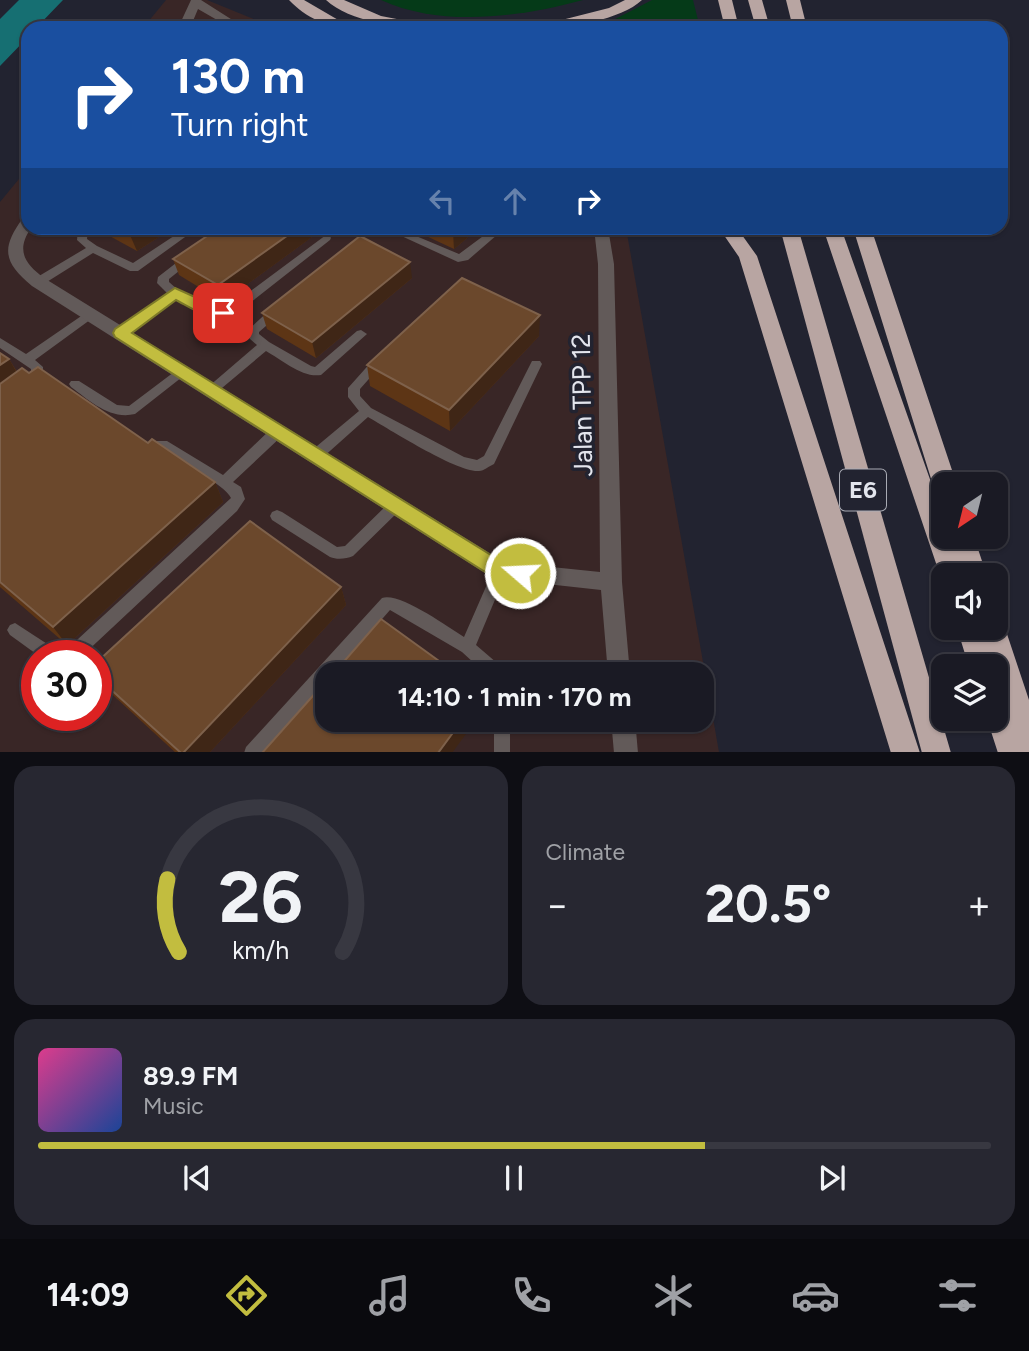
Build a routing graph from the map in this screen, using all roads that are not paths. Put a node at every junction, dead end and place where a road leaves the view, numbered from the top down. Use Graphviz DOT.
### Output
graph roads {
  1 [pos="296,0"];
  2 [pos="333,0"];
  3 [pos="635,0"];
  4 [pos="724,0"];
  5 [pos="755,0"];
  6 [pos="793,0"];
  7 [pos="196,1"];
  8 [pos="187,21"];
  9 [pos="228,21"];
  10 [pos="331,21"];
  11 [pos="387,21"];
  12 [pos="575,21"];
  13 [pos="730,21"];
  14 [pos="762,21"];
  15 [pos="798,21"];
  16 [pos="21,231"];
  17 [pos="82,235"];
  18 [pos="183,235"];
  19 [pos="405,235"];
  20 [pos="491,235"];
  21 [pos="602,235"];
  22 [pos="733,235"];
  23 [pos="791,235"];
  24 [pos="834,235"];
  25 [pos="864,235"];
  26 [pos="326,238"];
  27 [pos="93,248"];
  28 [pos="195,255"];
  29 [pos="38,282"];
  30 [pos="175,293"];
  31 [pos="291,300"];
  32 [pos="90,314"];
  33 [pos="121,333"];
  34 [pos="360,334"];
  35 [pos="0,342"];
  36 [pos="265,345"];
  37 [pos="390,349"];
  38 [pos="27,359"];
  39 [pos="536,364"];
  40 [pos="182,371"];
  41 [pos="75,384"];
  42 [pos="21,389"];
  43 [pos="212,390"];
  44 [pos="367,411"];
  45 [pos="278,431"];
  46 [pos="162,445"];
  47 [pos="316,455"];
  48 [pos="941,472"];
  49 [pos="224,482"];
  50 [pos="396,505"];
  51 [pos="277,516"];
  52 [pos="948,563"];
  53 [pos="500,571"];
  54 [pos="611,582"];
  55 [pos="15,630"];
  56 [pos="29,640"];
  57 [pos="88,640"];
  58 [pos="996,640"];
  59 [pos="467,647"];
  60 [pos="484,662"];
  61 [pos="618,662"];
  62 [pos="1006,731"];
  63 [pos="502,732"];
  64 [pos="624,732"];
  65 [pos="1029,743"];
  66 [pos="252,752"];
  67 [pos="502,752"];
  68 [pos="626,752"];
  69 [pos="906,752"];
  70 [pos="937,752"];
  71 [pos="1013,752"];
  1 -- 10 [label="highway"];
  2 -- 11 [label="highway"];
  3 -- 12 [label="highway"];
  4 -- 13 [label="highway"];
  5 -- 14 [label="highway"];
  6 -- 15 [label="highway"];
  7 -- 8 [label="street"];
  7 -- 9 [label="street"];
  16 -- 29 [label="street"];
  17 -- 27 [label="lane"];
  18 -- 27 [label="lane"];
  19 -- 20 [label="lane"];
  21 -- 54 [label="street, Jalan TPP 12"];
  22 -- 69 [label="highway"];
  23 -- 70 [label="highway, E6"];
  24 -- 52 [label="highway, E6"];
  25 -- 48 [label="highway"];
  26 -- 30 [label="lane"];
  27 -- 29 [label="lane"];
  28 -- 30 [label="lane"];
  29 -- 32 [label="street"];
  30 -- 33 [label="lane"];
  31 -- 36 [label="lane"];
  32 -- 33 [label="street"];
  32 -- 38 [label="lane"];
  33 -- 40 [label="street"];
  34 -- 36 [label="lane"];
  35 -- 38 [label="lane"];
  36 -- 43 [label="lane"];
  37 -- 44 [label="lane"];
  38 -- 42 [label="lane"];
  39 -- 44 [label="lane"];
  40 -- 41 [label="lane"];
  40 -- 43 [label="street"];
  43 -- 45 [label="street"];
  44 -- 47 [label="lane"];
  45 -- 47 [label="street"];
  45 -- 49 [label="lane"];
  46 -- 49 [label="lane"];
  47 -- 50 [label="street"];
  49 -- 57 [label="lane"];
  50 -- 51 [label="lane"];
  50 -- 53 [label="street"];
  53 -- 54 [label="street"];
  53 -- 59 [label="lane"];
  54 -- 61 [label="street, Jalan TPP 12"];
  55 -- 56 [label="lane"];
  58 -- 65 [label="highway"];
  59 -- 60 [label="lane"];
  59 -- 66 [label="lane"];
  62 -- 71 [label="highway"];
  63 -- 67 [label="lane"];
  64 -- 68 [label="street"];
}
